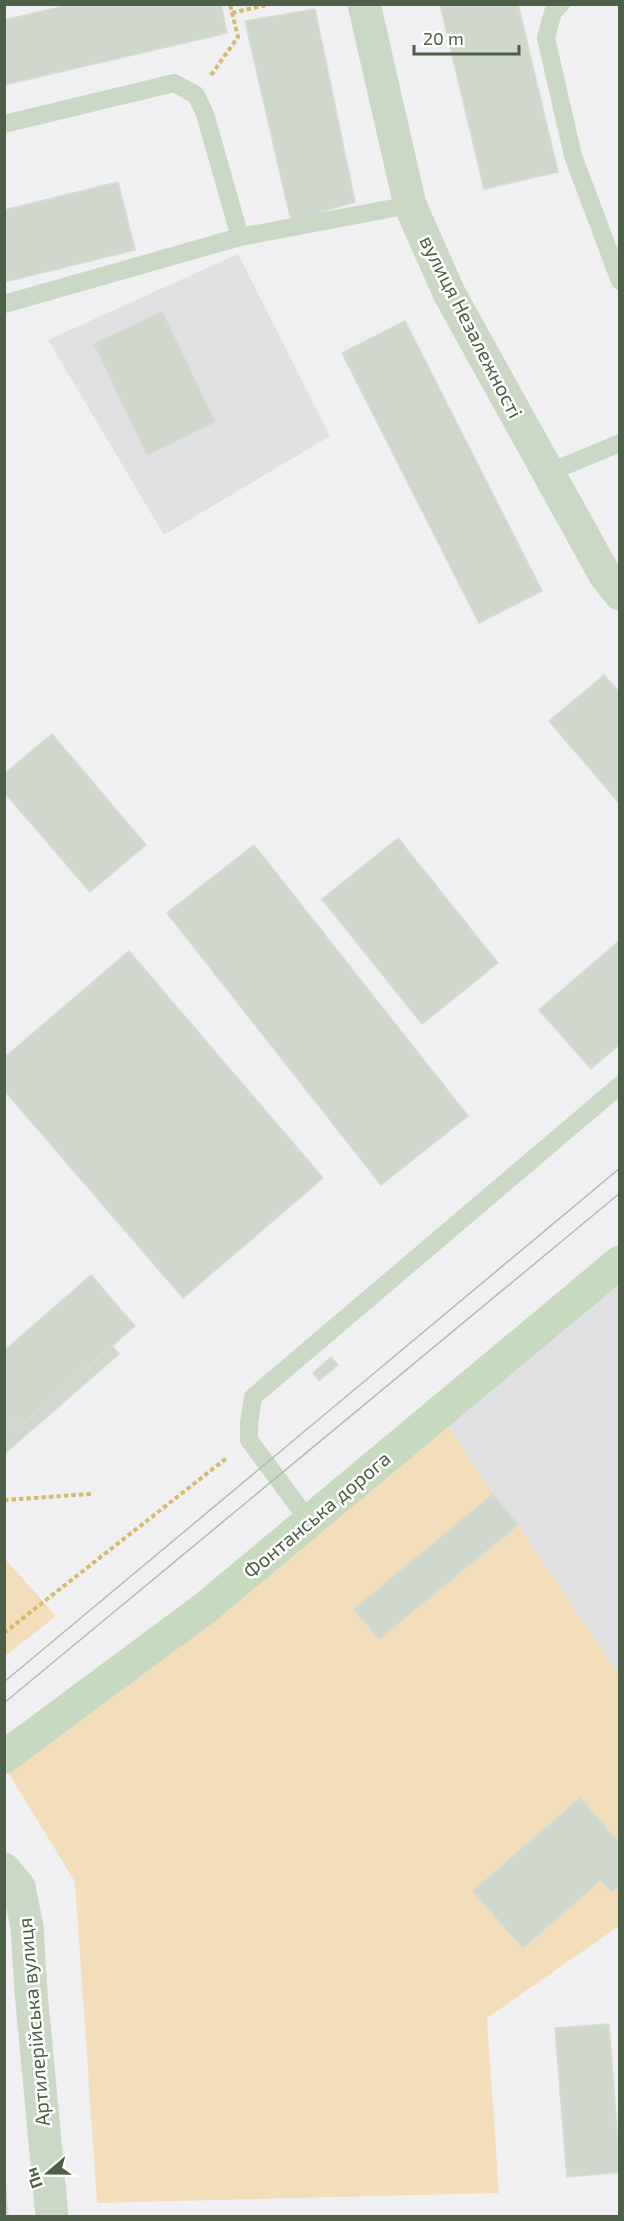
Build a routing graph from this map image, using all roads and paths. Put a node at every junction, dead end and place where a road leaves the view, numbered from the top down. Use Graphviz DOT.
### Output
graph roads {
  1 [pos="230,4"];
  2 [pos="270,4"];
  3 [pos="364,4"];
  4 [pos="561,4"];
  5 [pos="232,13"];
  6 [pos="196,95"];
  7 [pos="4,124"];
  8 [pos="410,205"];
  9 [pos="240,237"];
  10 [pos="620,281"];
  11 [pos="4,304"];
  12 [pos="620,444"];
  13 [pos="548,473"];
  14 [pos="620,594"];
  15 [pos="620,1085"];
  16 [pos="620,1262"];
  17 [pos="249,1440"];
  18 [pos="91,1494"];
  19 [pos="4,1500"];
  20 [pos="309,1521"];
  21 [pos="4,1633"];
  22 [pos="4,1756"];
  23 [pos="4,1869"];
  24 [pos="52,2217"];
  1 -- 5 [label="path"];
  2 -- 5 [label="path"];
  3 -- 8 [label="street, вулиця Незалежності"];
  4 -- 10 [label="lane"];
  5 -- 6 [label="path"];
  6 -- 7 [label="lane"];
  6 -- 9 [label="lane"];
  8 -- 9 [label="lane"];
  8 -- 13 [label="street, вулиця Незалежності"];
  9 -- 11 [label="lane"];
  12 -- 13 [label="lane"];
  13 -- 14 [label="street, вулиця Незалежності"];
  15 -- 17 [label="lane"];
  16 -- 20 [label="main road, Фонтанська дорога"];
  17 -- 20 [label="lane"];
  17 -- 21 [label="path"];
  18 -- 19 [label="path"];
  20 -- 22 [label="main road, Фонтанська дорога"];
  23 -- 24 [label="street, Артилерійська вулиця"];
}
